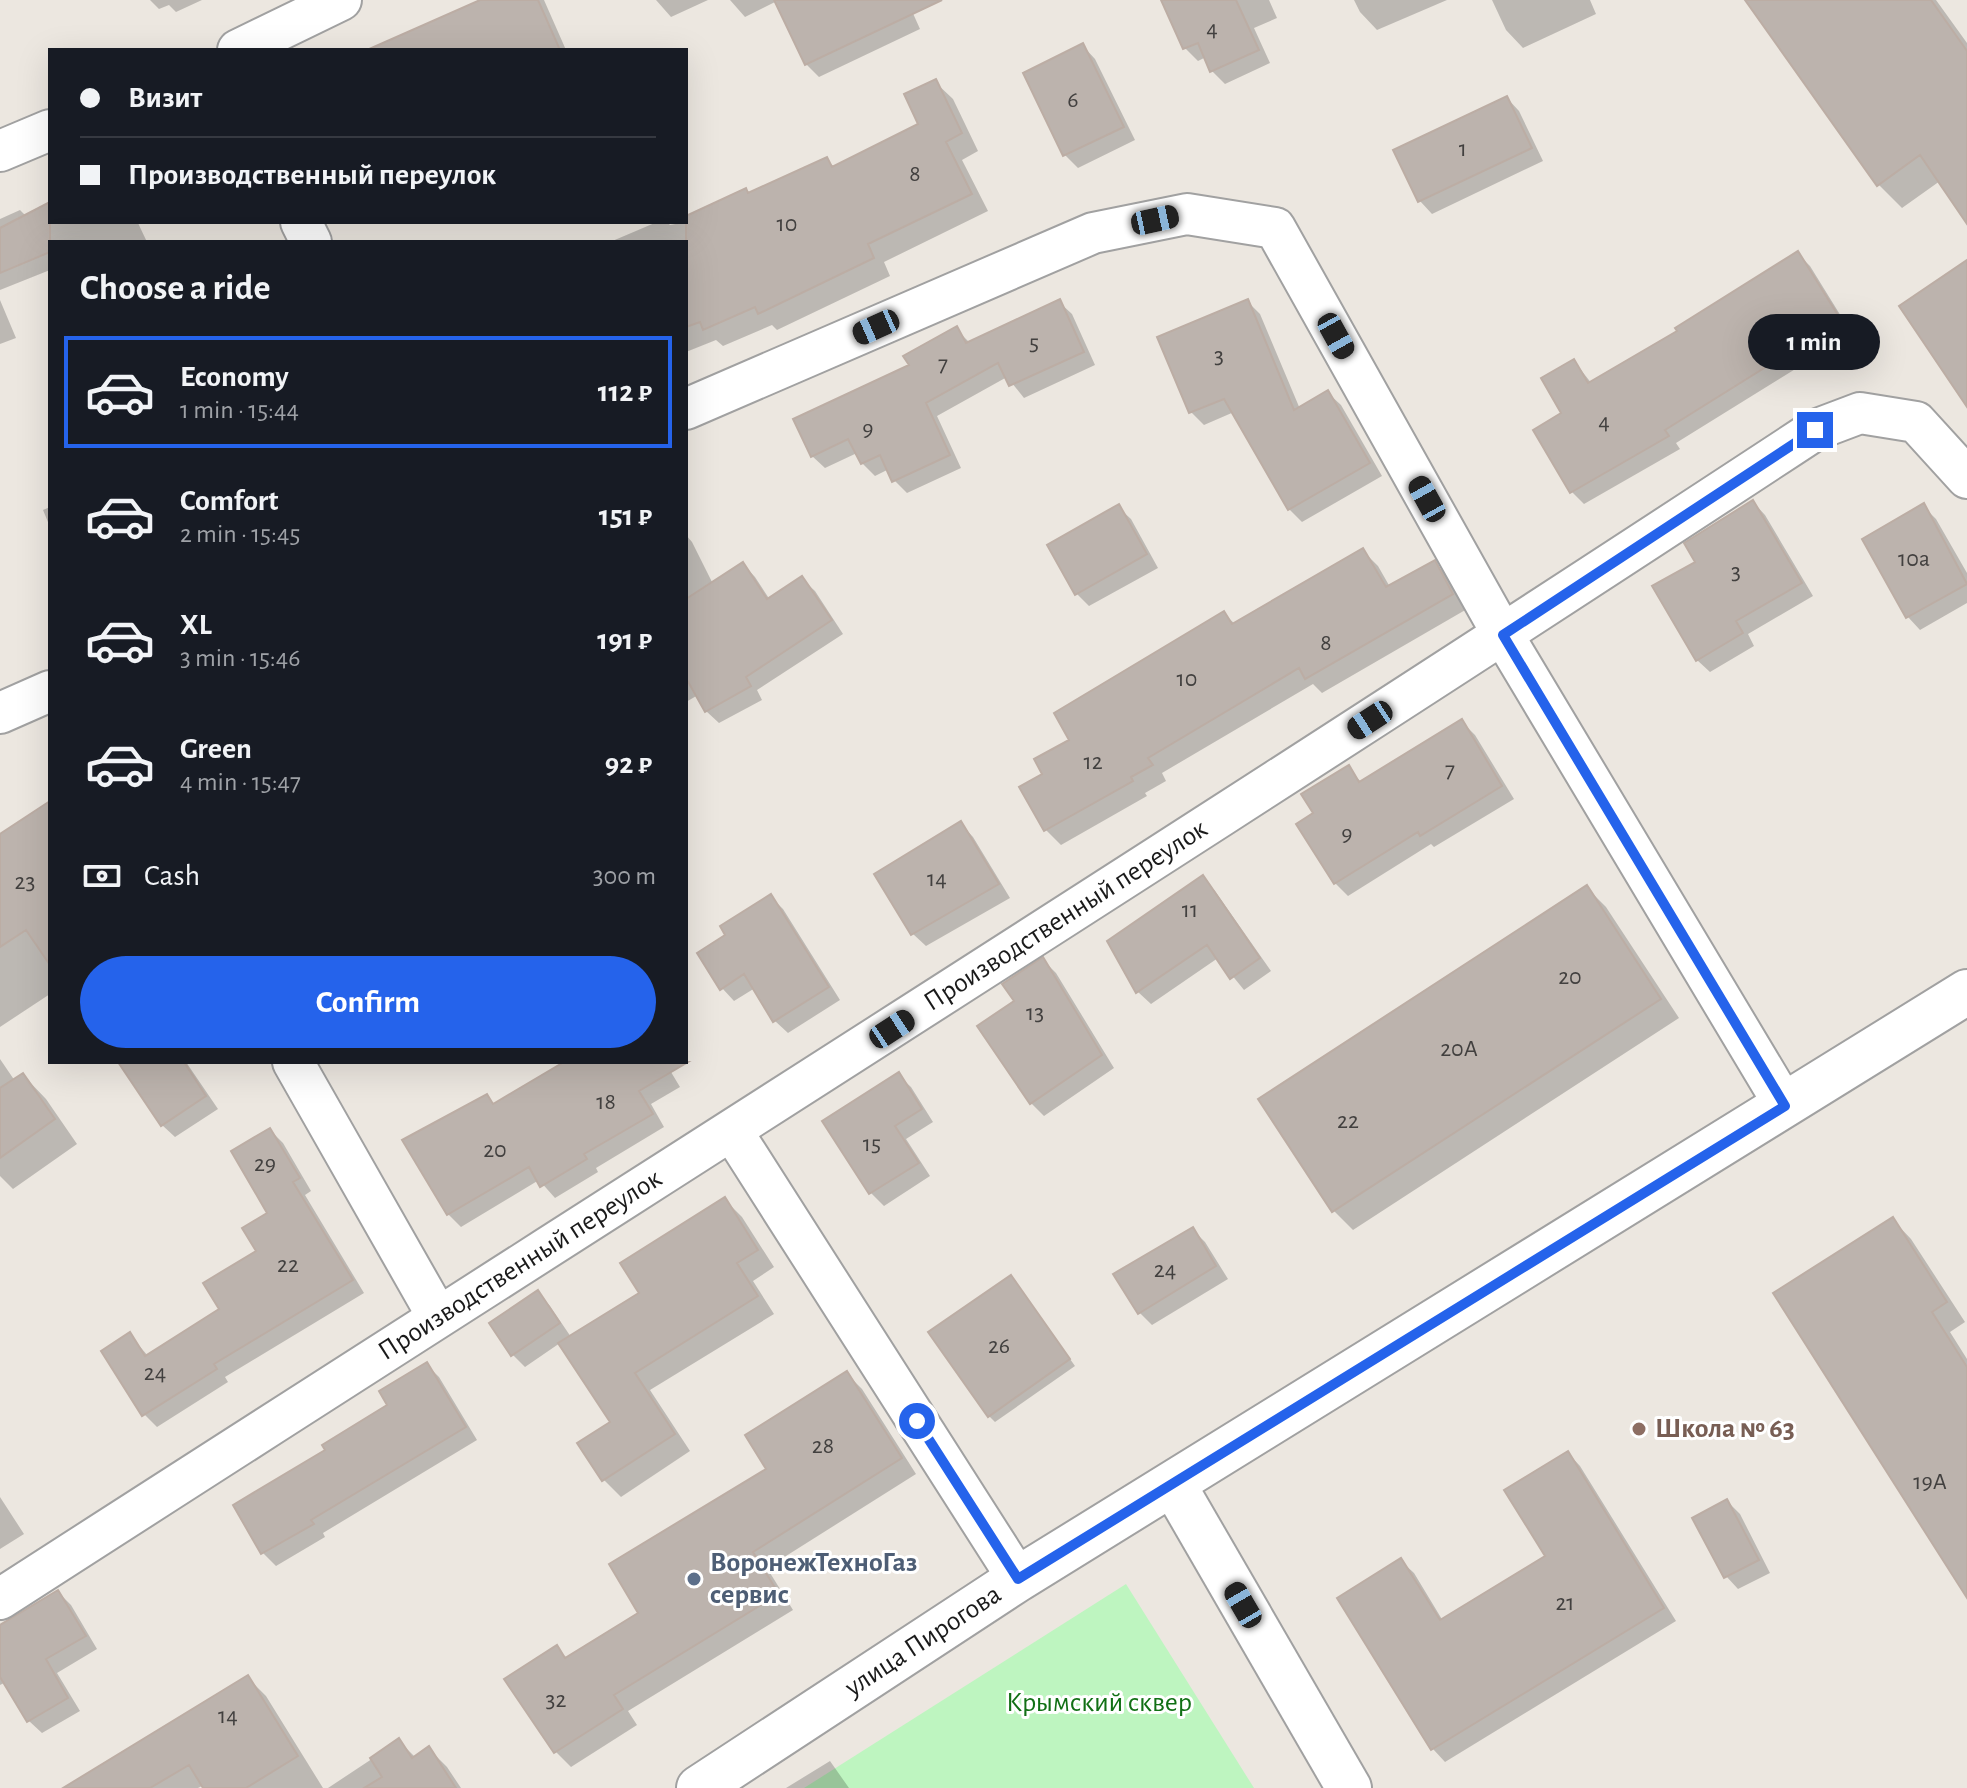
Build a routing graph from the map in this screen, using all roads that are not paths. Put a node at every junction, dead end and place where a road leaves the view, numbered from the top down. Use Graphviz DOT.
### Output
graph roads {
  1 [pos="341,0"];
  2 [pos="242,48"];
  3 [pos="48,131"];
  4 [pos="0,151"];
  5 [pos="688,408"];
  6 [pos="1967,478"];
  7 [pos="1503,635"];
  8 [pos="48,692"];
  9 [pos="0,713"];
  10 [pos="1967,992"];
  11 [pos="294,1064"];
  12 [pos="1785,1106"];
  13 [pos="732,1131"];
  14 [pos="438,1317"];
  15 [pos="1173,1484"];
  16 [pos="1018,1579"];
  17 [pos="0,1599"];
  18 [pos="699,1788"];
  19 [pos="1349,1788"];
  1 -- 2 [label="street"];
  3 -- 4 [label="street"];
  5 -- 7 [label="street"];
  6 -- 7 [label="street, Производственный переулок"];
  7 -- 12 [label="street"];
  7 -- 13 [label="street, Производственный переулок"];
  8 -- 9 [label="street"];
  10 -- 12 [label="street, улица Пирогова"];
  11 -- 14 [label="street"];
  12 -- 15 [label="street, улица Пирогова"];
  13 -- 14 [label="street, Производственный переулок"];
  13 -- 16 [label="street"];
  14 -- 17 [label="street, Производственный переулок"];
  15 -- 16 [label="street, улица Пирогова"];
  15 -- 19 [label="street"];
  16 -- 18 [label="street, улица Пирогова"];
}
